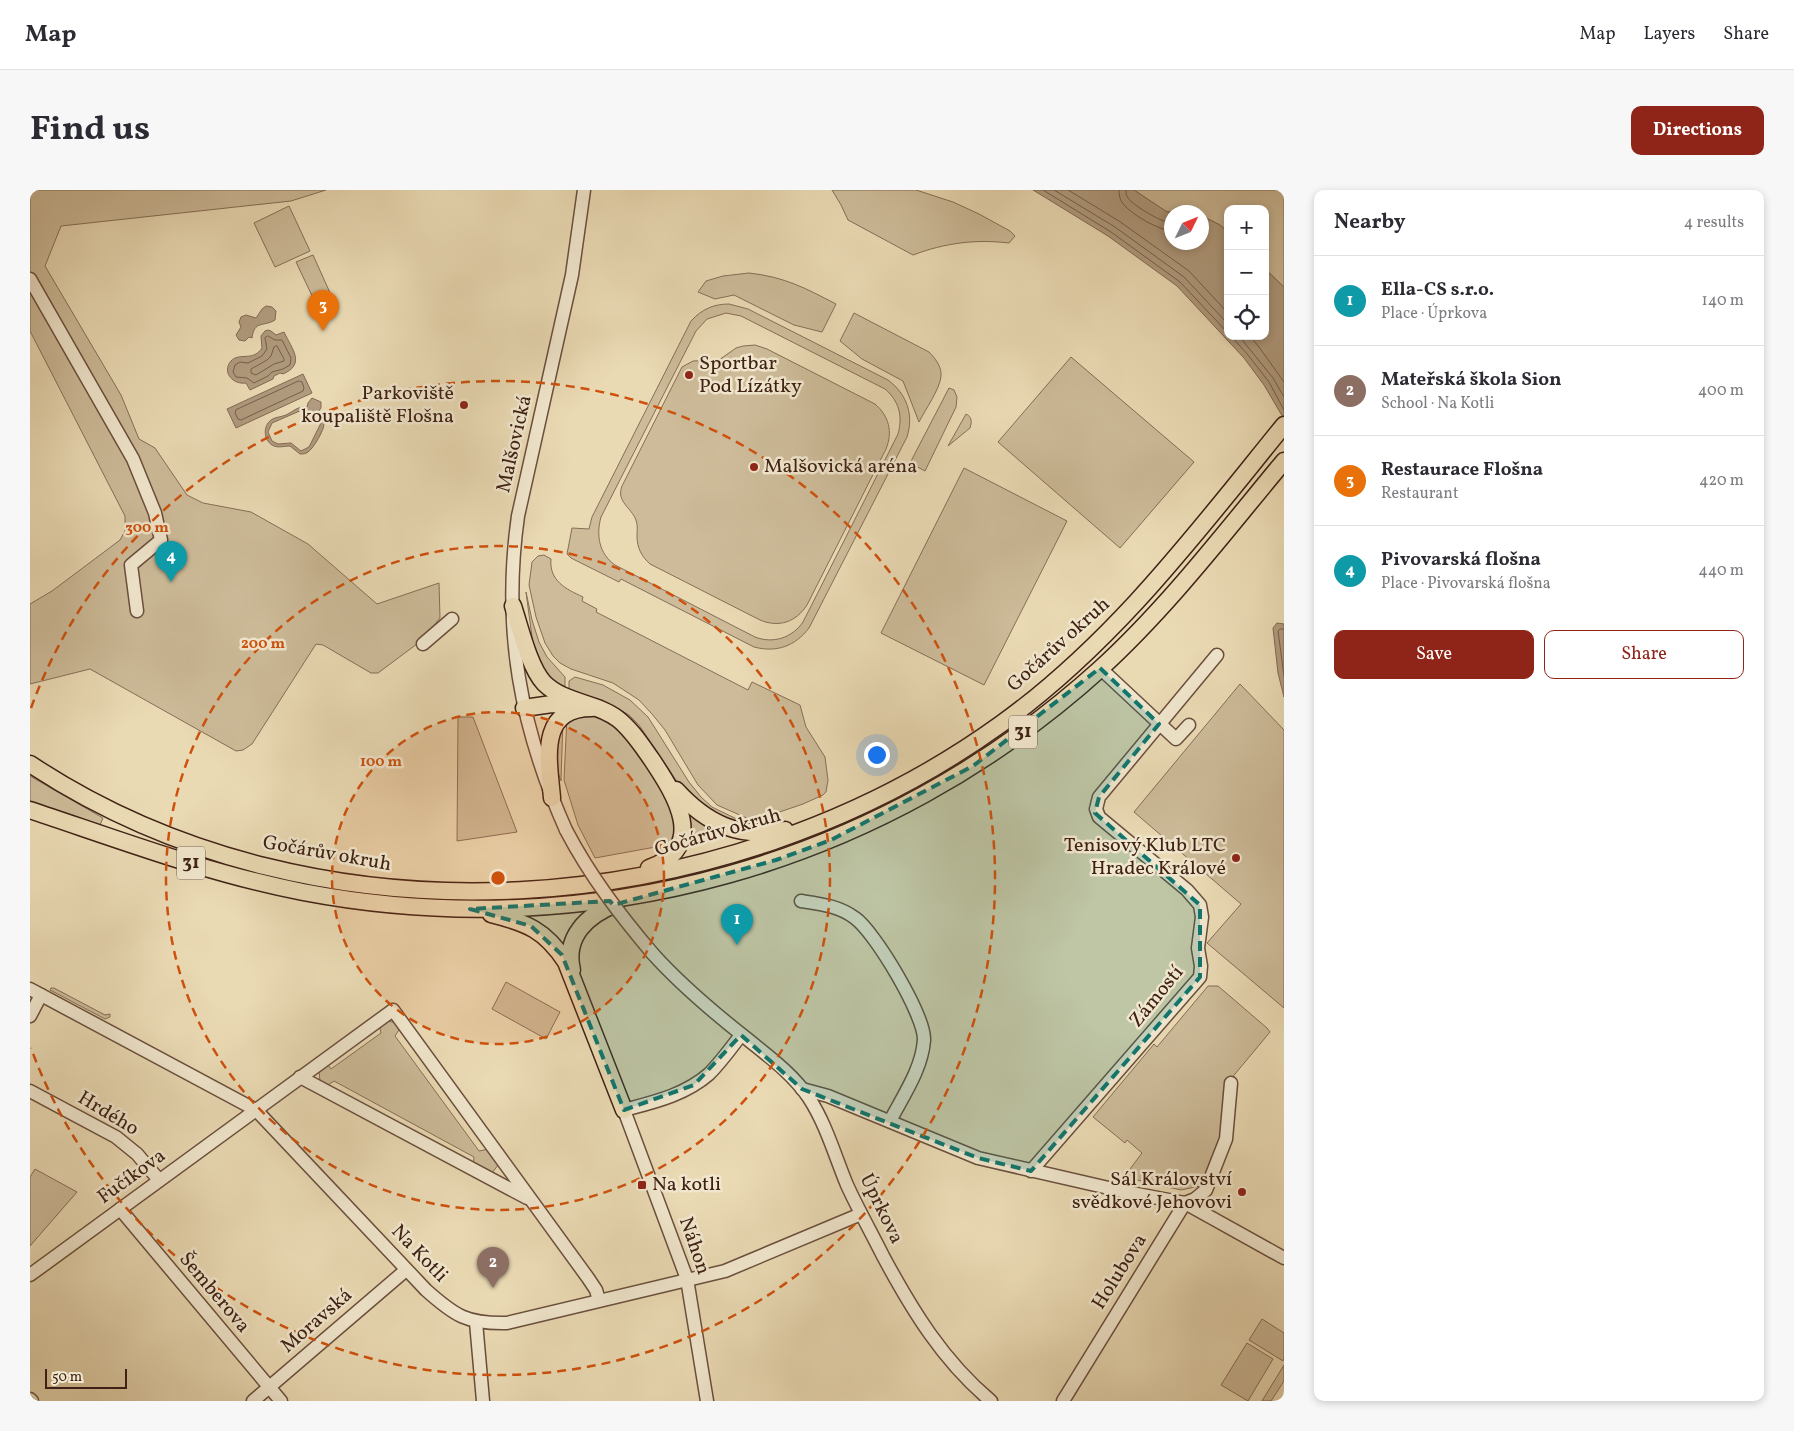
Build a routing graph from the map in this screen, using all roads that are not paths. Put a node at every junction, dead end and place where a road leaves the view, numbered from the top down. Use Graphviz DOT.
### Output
graph roads {
  1 [pos="584,190"];
  2 [pos="30,279"];
  3 [pos="1284,424"];
  4 [pos="1284,460"];
  5 [pos="513,606"];
  6 [pos="137,611"];
  7 [pos="452,618"];
  8 [pos="423,644"];
  9 [pos="1217,655"];
  10 [pos="1100,668"];
  11 [pos="524,708"];
  12 [pos="604,711"];
  13 [pos="1159,724"];
  14 [pos="1189,724"];
  15 [pos="30,764"];
  16 [pos="656,767"];
  17 [pos="552,798"];
  18 [pos="30,810"];
  19 [pos="826,821"];
  20 [pos="566,830"];
  21 [pos="616,880"];
  22 [pos="643,895"];
  23 [pos="801,901"];
  24 [pos="470,909"];
  25 [pos="574,979"];
  26 [pos="36,992"];
  27 [pos="30,1016"];
  28 [pos="741,1035"];
  29 [pos="300,1077"];
  30 [pos="1232,1083"];
  31 [pos="802,1090"];
  32 [pos="30,1091"];
  33 [pos="256,1110"];
  34 [pos="624,1110"];
  35 [pos="890,1121"];
  36 [pos="1031,1171"];
  37 [pos="159,1180"];
  38 [pos="530,1199"];
  39 [pos="1185,1203"];
  40 [pos="120,1209"];
  41 [pos="862,1214"];
  42 [pos="1284,1258"];
  43 [pos="406,1270"];
  44 [pos="30,1275"];
  45 [pos="688,1279"];
  46 [pos="600,1300"];
  47 [pos="476,1322"];
  48 [pos="269,1387"];
  49 [pos="253,1401"];
  50 [pos="280,1401"];
  51 [pos="483,1401"];
  52 [pos="707,1401"];
  53 [pos="991,1401"];
  54 [pos="1063,1401"];
  1 -- 5 [label="street, Malšovická"];
  2 -- 6 [label="street"];
  3 -- 19 [label="main road, Gočárův okruh / 31"];
  4 -- 10 [label="main road, Gočárův okruh / 31"];
  5 -- 11 [label="street, Malšovická"];
  5 -- 12 [label="main road"];
  7 -- 8 [label="street"];
  9 -- 13 [label="street, Zámostí"];
  10 -- 13 [label="street"];
  10 -- 22 [label="main road, Gočárův okruh / 31"];
  11 -- 12 [label="main road"];
  11 -- 17 [label="street, Malšovická"];
  12 -- 16 [label="main road"];
  12 -- 17 [label="main road"];
  13 -- 14 [label="street"];
  13 -- 36 [label="street, Zámostí"];
  15 -- 21 [label="main road, Gočárův okruh / 31"];
  16 -- 19 [label="main road"];
  16 -- 21 [label="main road"];
  17 -- 20 [label="street, Malšovická"];
  18 -- 24 [label="main road, Gočárův okruh / 31"];
  19 -- 21 [label="main road, Gočárův okruh / 31"];
  20 -- 28 [label="street, Úprkova, bridge"];
  22 -- 24 [label="main road, Gočárův okruh / 31"];
  22 -- 25 [label="main road"];
  23 -- 35 [label="street"];
  24 -- 25 [label="main road"];
  25 -- 34 [label="main road"];
  26 -- 27 [label="street"];
  26 -- 33 [label="street, Na Kotli"];
  28 -- 31 [label="street, Úprkova"];
  28 -- 34 [label="street"];
  29 -- 33 [label="street"];
  29 -- 38 [label="street"];
  29 -- 38 [label="street"];
  30 -- 39 [label="street, Holubova"];
  31 -- 35 [label="street"];
  31 -- 41 [label="street, Úprkova"];
  32 -- 37 [label="street, Hrdého"];
  33 -- 37 [label="street, Fučíkova"];
  33 -- 43 [label="street, Na Kotli"];
  34 -- 45 [label="street, Náhon"];
  35 -- 36 [label="street"];
  36 -- 39 [label="street"];
  37 -- 40 [label="street, Fučíkova"];
  38 -- 46 [label="street"];
  39 -- 42 [label="street"];
  39 -- 54 [label="street, Holubova"];
  40 -- 44 [label="street, Fučíkova"];
  40 -- 48 [label="street, Šemberova"];
  41 -- 45 [label="street, Na Kotli"];
  41 -- 53 [label="street, Úprkova"];
  43 -- 47 [label="street, Na Kotli"];
  43 -- 48 [label="street, Moravská"];
  45 -- 46 [label="street, Na Kotli"];
  45 -- 52 [label="street, Náhon"];
  46 -- 47 [label="street, Na Kotli"];
  47 -- 51 [label="street"];
  48 -- 49 [label="street, Moravská"];
  48 -- 50 [label="street, Šemberova"];
}
